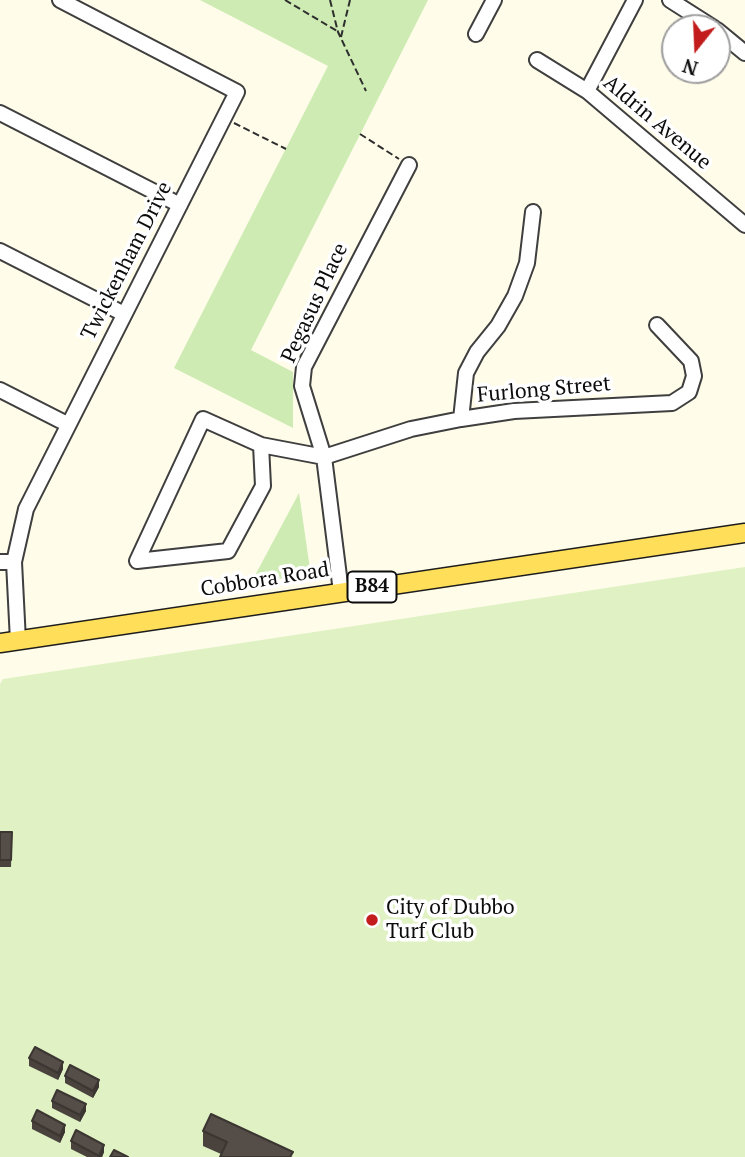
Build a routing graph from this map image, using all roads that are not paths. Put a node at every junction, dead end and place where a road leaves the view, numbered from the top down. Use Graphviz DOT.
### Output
graph roads {
  1 [pos="60,0"];
  2 [pos="494,0"];
  3 [pos="635,0"];
  4 [pos="670,0"];
  5 [pos="692,14"];
  6 [pos="476,34"];
  7 [pos="731,42"];
  8 [pos="745,54"];
  9 [pos="537,60"];
  10 [pos="587,90"];
  11 [pos="0,113"];
  12 [pos="409,165"];
  13 [pos="180,205"];
  14 [pos="533,212"];
  15 [pos="745,225"];
  16 [pos="0,251"];
  17 [pos="124,314"];
  18 [pos="657,325"];
  19 [pos="0,390"];
  20 [pos="461,419"];
  21 [pos="67,424"];
  22 [pos="261,445"];
  23 [pos="324,457"];
  24 [pos="745,533"];
  25 [pos="7,562"];
  26 [pos="341,592"];
  27 [pos="9,642"];
  1 -- 13 [label="street, Twickenham Drive"];
  2 -- 6 [label="street"];
  3 -- 10 [label="street"];
  4 -- 5 [label="street"];
  7 -- 8 [label="street"];
  9 -- 10 [label="street, Aldrin Avenue"];
  10 -- 15 [label="street, Aldrin Avenue"];
  11 -- 13 [label="street"];
  12 -- 23 [label="street, Pegasus Place"];
  13 -- 17 [label="street, Twickenham Drive"];
  14 -- 20 [label="street"];
  16 -- 17 [label="street"];
  17 -- 21 [label="street, Twickenham Drive"];
  18 -- 20 [label="street, Furlong Street"];
  19 -- 21 [label="street"];
  20 -- 23 [label="street, Furlong Street"];
  21 -- 25 [label="street, Twickenham Drive"];
  22 -- 22 [label="street"];
  22 -- 23 [label="street"];
  23 -- 26 [label="street, Pegasus Place"];
  24 -- 26 [label="main road, Cobbora Road / B84"];
  25 -- 27 [label="street, Twickenham Drive"];
  26 -- 27 [label="main road, Cobbora Road / B84"];
}
